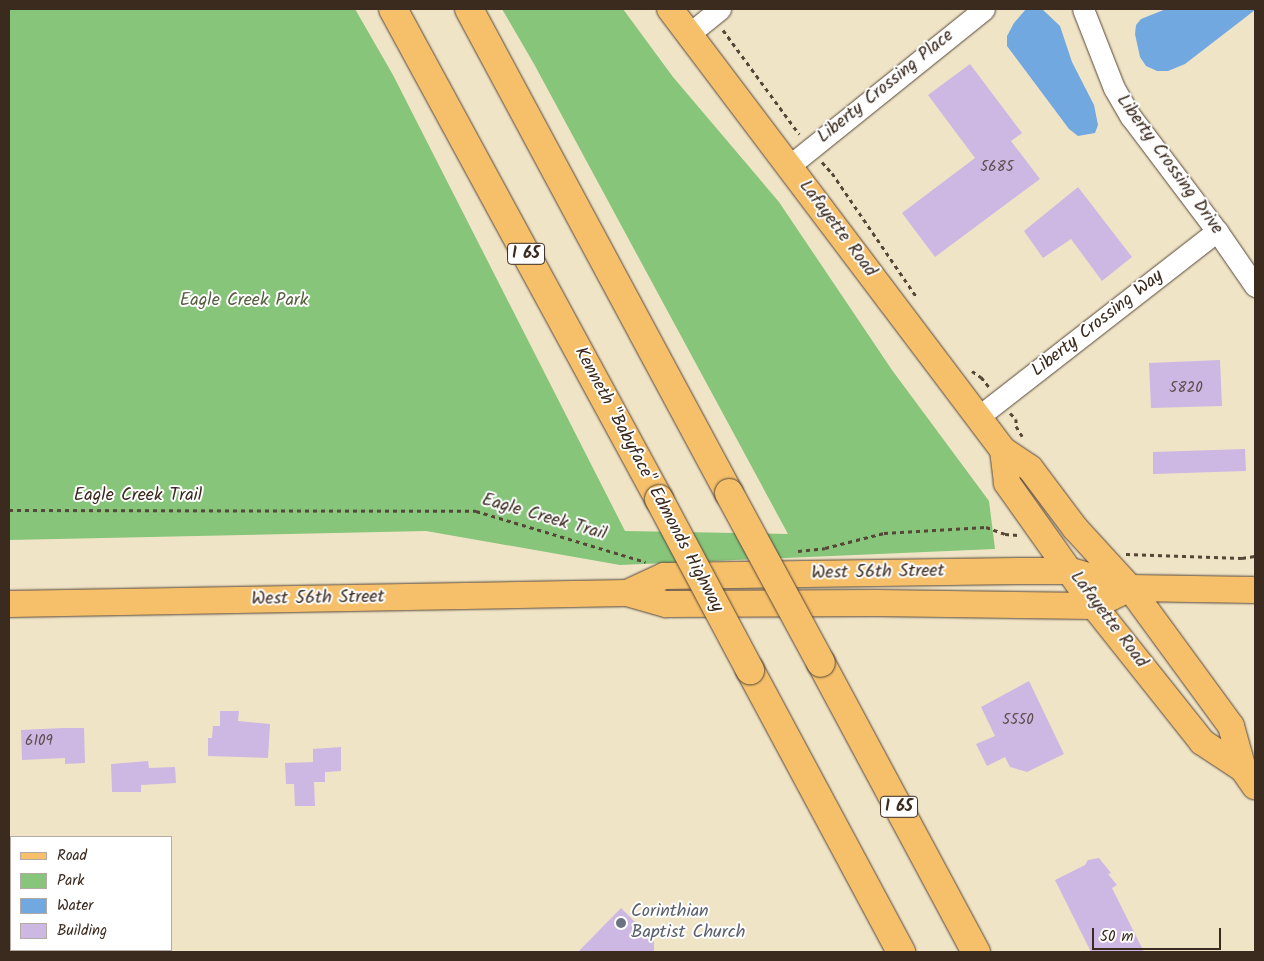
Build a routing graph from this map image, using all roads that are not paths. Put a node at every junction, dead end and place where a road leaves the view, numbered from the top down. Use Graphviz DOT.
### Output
graph roads {
  1 [pos="393,9"];
  2 [pos="469,9"];
  3 [pos="670,9"];
  4 [pos="720,9"];
  5 [pos="984,9"];
  6 [pos="1083,9"];
  7 [pos="689,34"];
  8 [pos="789,166"];
  9 [pos="1217,231"];
  10 [pos="1255,286"];
  11 [pos="978,418"];
  12 [pos="1003,450"];
  13 [pos="1071,571"];
  14 [pos="1130,588"];
  15 [pos="1255,590"];
  16 [pos="627,593"];
  17 [pos="9,604"];
  18 [pos="1094,606"];
  19 [pos="1249,777"];
  20 [pos="901,952"];
  21 [pos="976,952"];
  1 -- 20 [label="highway, Kenneth \"Babyface\" Edmonds Highway / I 65, bridge"];
  2 -- 21 [label="highway, I 65, bridge"];
  3 -- 7 [label="main road, Lafayette Road"];
  4 -- 7 [label="street"];
  5 -- 8 [label="street, Liberty Crossing Place"];
  6 -- 9 [label="street, Liberty Crossing Drive"];
  7 -- 8 [label="main road, Lafayette Road"];
  8 -- 11 [label="main road, Lafayette Road"];
  9 -- 10 [label="street, Liberty Crossing Drive"];
  9 -- 11 [label="street, Liberty Crossing Way"];
  11 -- 12 [label="main road, Lafayette Road"];
  12 -- 13 [label="main road, Lafayette Road"];
  12 -- 14 [label="main road, Lafayette Road"];
  13 -- 14 [label="main road, West 56th Street"];
  13 -- 16 [label="main road, West 56th Street"];
  13 -- 18 [label="main road, Lafayette Road"];
  14 -- 15 [label="main road, West 56th Street"];
  14 -- 18 [label="main road, West 56th Street"];
  14 -- 19 [label="main road, Lafayette Road"];
  16 -- 17 [label="main road, West 56th Street"];
  16 -- 18 [label="main road, West 56th Street"];
  18 -- 19 [label="main road, Lafayette Road"];
}
